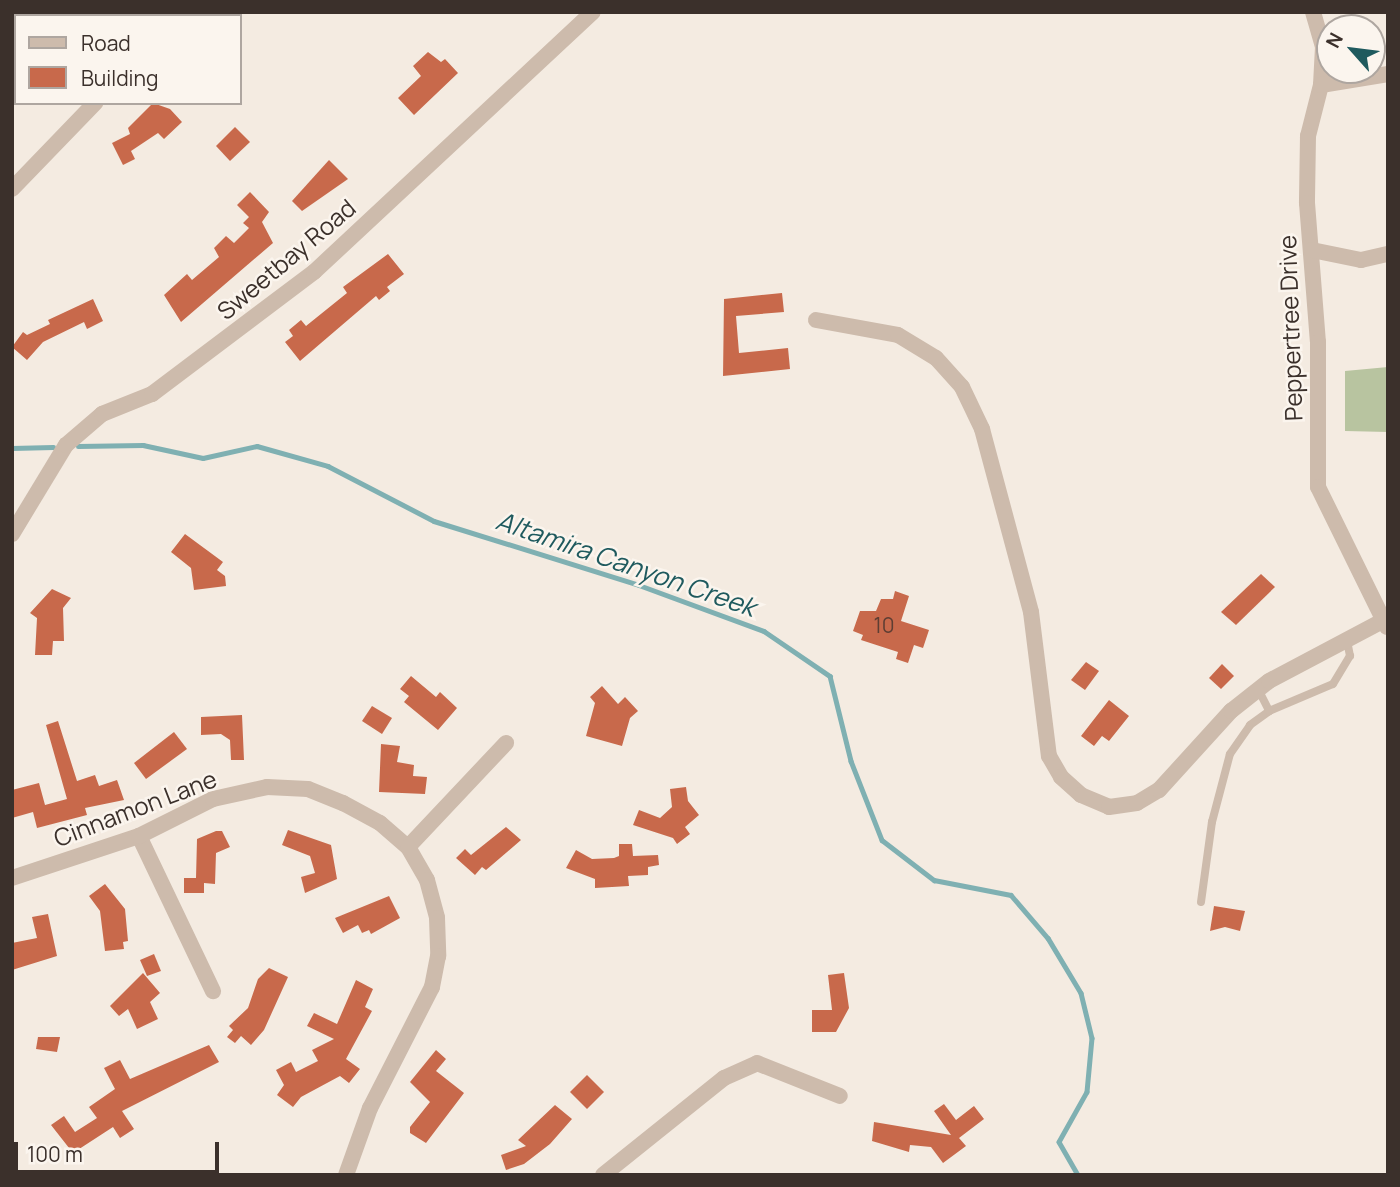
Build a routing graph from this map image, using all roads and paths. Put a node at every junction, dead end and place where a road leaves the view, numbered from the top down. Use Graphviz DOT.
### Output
graph roads {
  1 [pos="593,12"];
  2 [pos="1313,12"];
  3 [pos="1388,74"];
  4 [pos="1321,85"];
  5 [pos="93,105"];
  6 [pos="12,188"];
  7 [pos="1312,250"];
  8 [pos="1388,254"];
  9 [pos="816,320"];
  10 [pos="12,534"];
  11 [pos="1386,622"];
  12 [pos="1347,639"];
  13 [pos="1258,689"];
  14 [pos="1269,711"];
  15 [pos="506,743"];
  16 [pos="139,836"];
  17 [pos="408,847"];
  18 [pos="12,878"];
  19 [pos="1201,902"];
  20 [pos="213,991"];
  21 [pos="841,1096"];
  22 [pos="346,1175"];
  23 [pos="603,1175"];
  1 -- 10 [label="street, Sweetbay Road"];
  2 -- 4 [label="street, Peppertree Drive"];
  3 -- 4 [label="street"];
  4 -- 7 [label="street, Peppertree Drive"];
  5 -- 6 [label="street"];
  7 -- 8 [label="street"];
  7 -- 11 [label="street, Peppertree Drive"];
  9 -- 13 [label="street"];
  11 -- 12 [label="street"];
  12 -- 13 [label="street"];
  12 -- 14 [label="lane"];
  13 -- 14 [label="lane"];
  14 -- 19 [label="lane"];
  15 -- 17 [label="street"];
  16 -- 17 [label="street, Cinnamon Lane"];
  16 -- 18 [label="street, Cinnamon Lane"];
  16 -- 20 [label="street"];
  17 -- 22 [label="street, Cinnamon Lane"];
  21 -- 23 [label="street"];
}
